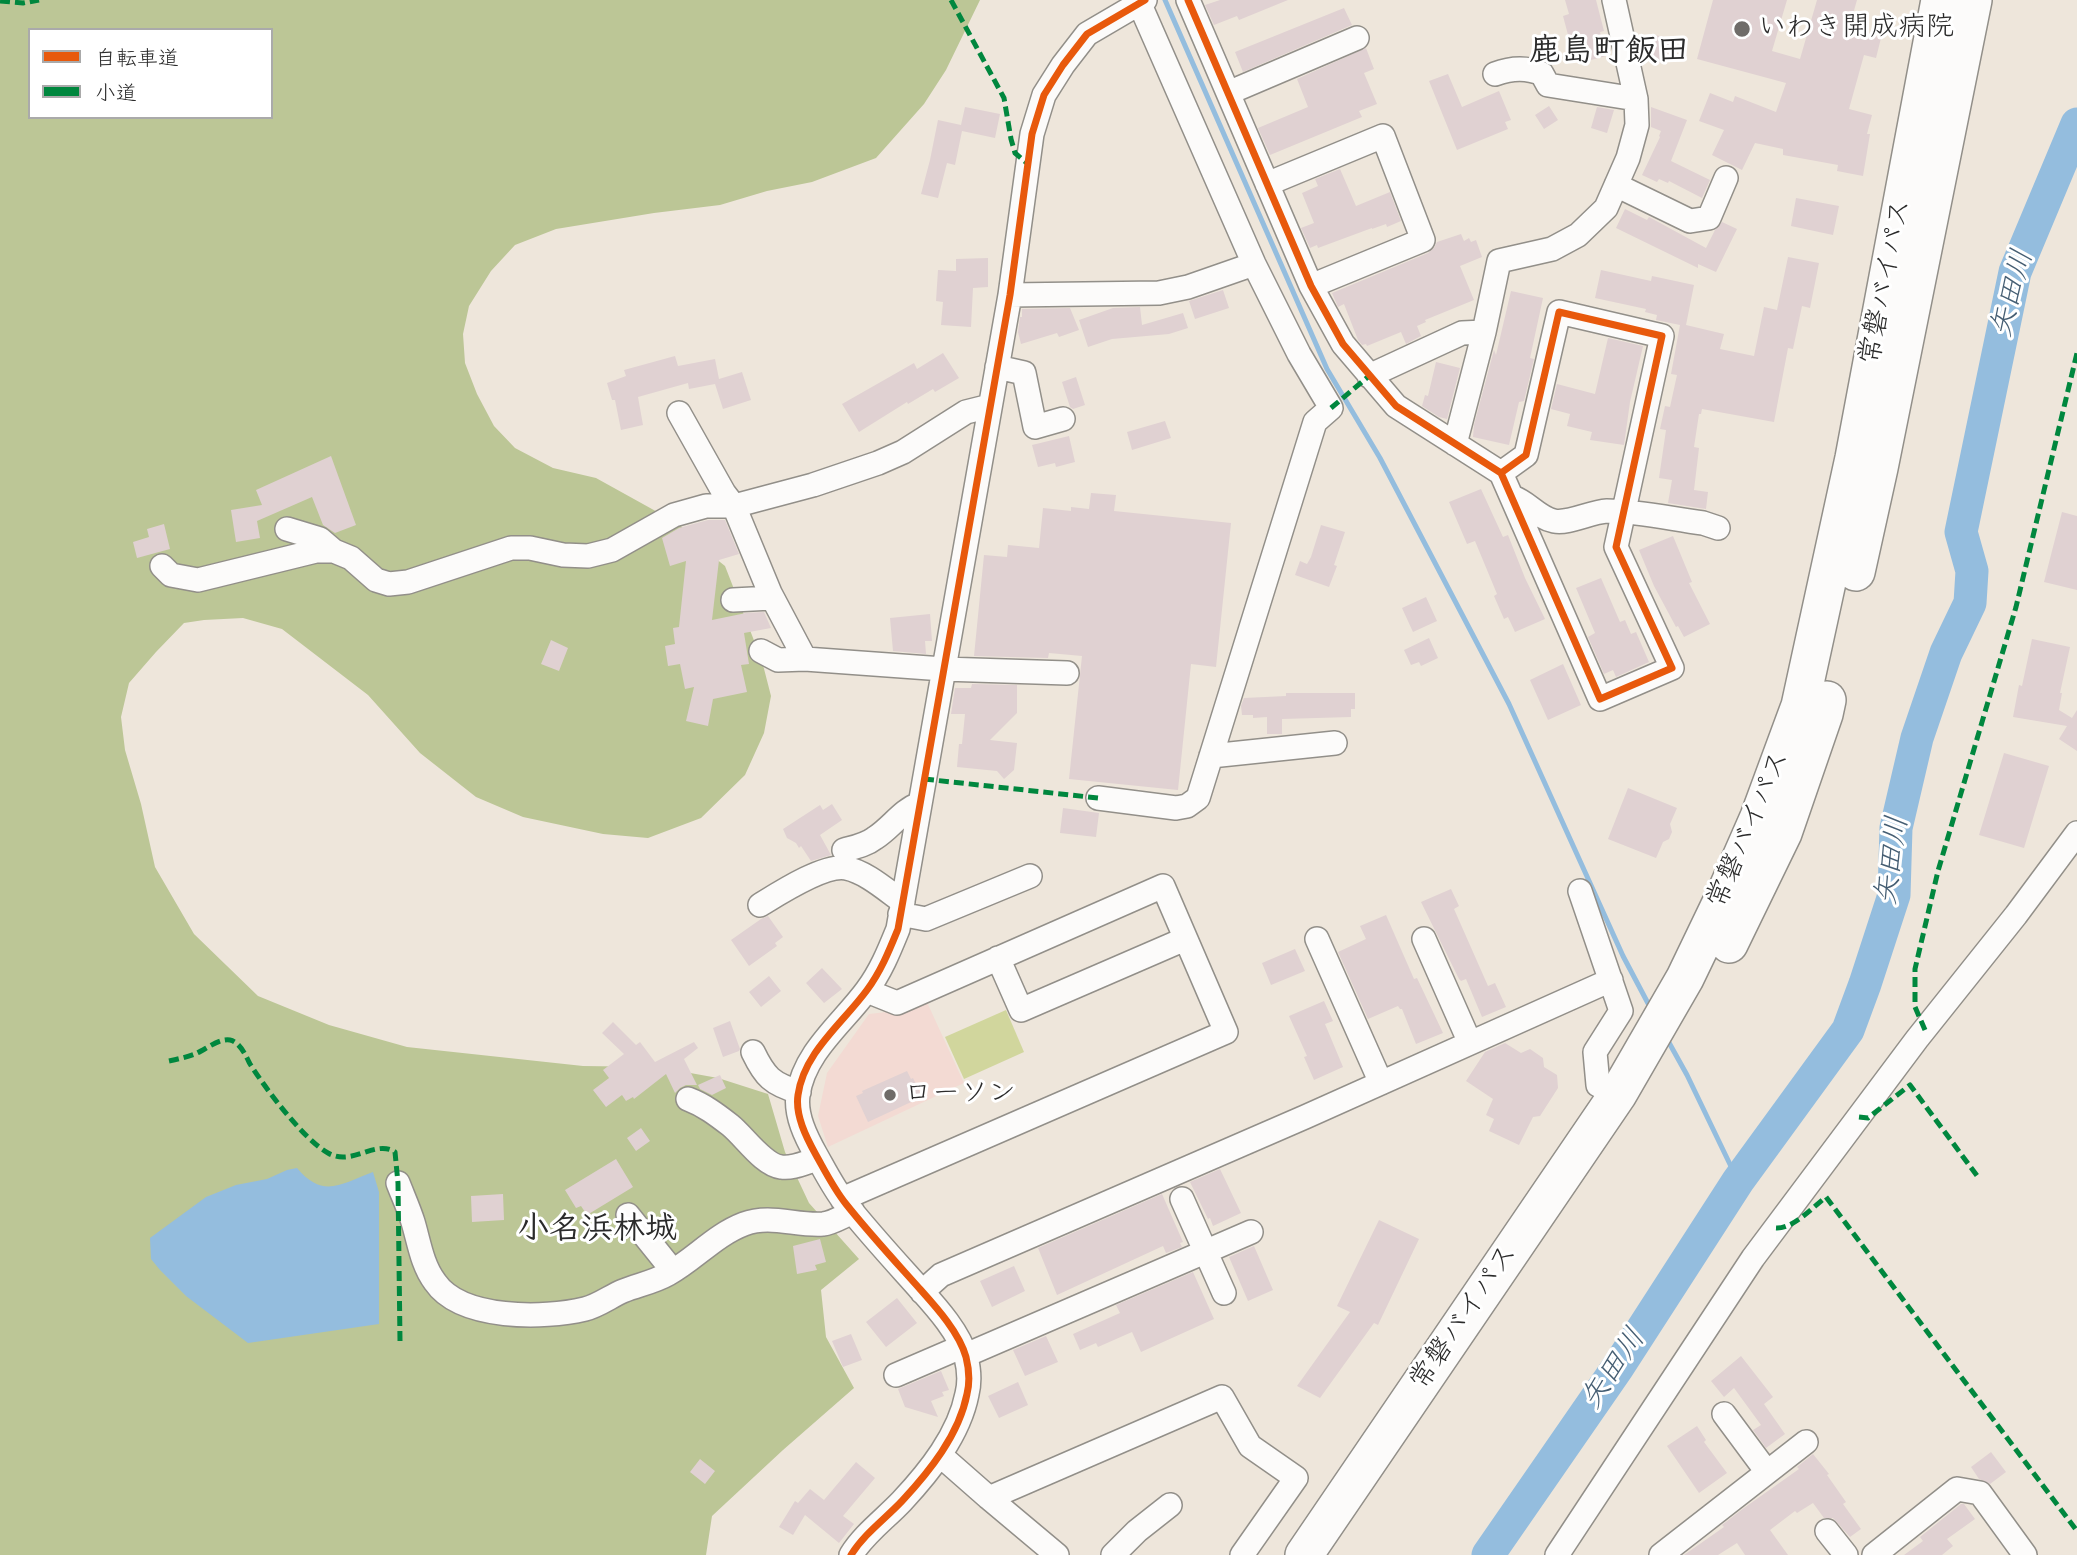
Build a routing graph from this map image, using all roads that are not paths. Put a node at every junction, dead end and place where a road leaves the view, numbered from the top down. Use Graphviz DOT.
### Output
graph roads {
  1 [pos="1188,0"];
  2 [pos="1615,0"];
  3 [pos="1940,0"];
  4 [pos="1973,0"];
  5 [pos="1141,1"];
  6 [pos="1357,38"];
  7 [pos="1495,74"];
  8 [pos="1228,93"];
  9 [pos="1636,99"];
  10 [pos="1726,178"];
  11 [pos="1267,184"];
  12 [pos="1616,185"];
  13 [pos="1254,264"];
  14 [pos="1311,286"];
  15 [pos="1010,295"];
  16 [pos="1484,332"];
  17 [pos="997,367"];
  18 [pos="1368,376"];
  19 [pos="990,406"];
  20 [pos="678,413"];
  21 [pos="1063,419"];
  22 [pos="1455,444"];
  23 [pos="1502,473"];
  24 [pos="1512,497"];
  25 [pos="734,506"];
  26 [pos="1624,513"];
  27 [pos="1718,528"];
  28 [pos="287,529"];
  29 [pos="334,551"];
  30 [pos="162,566"];
  31 [pos="772,598"];
  32 [pos="733,600"];
  33 [pos="761,650"];
  34 [pos="805,659"];
  35 [pos="943,669"];
  36 [pos="1067,673"];
  37 [pos="1335,743"];
  38 [pos="1211,756"];
  39 [pos="1098,798"];
  40 [pos="919,804"];
  41 [pos="2077,834"];
  42 [pos="844,850"];
  43 [pos="1030,876"];
  44 [pos="1580,891"];
  45 [pos="760,905"];
  46 [pos="901,908"];
  47 [pos="1185,939"];
  48 [pos="1317,939"];
  49 [pos="1424,939"];
  50 [pos="998,958"];
  51 [pos="1611,980"];
  52 [pos="867,991"];
  53 [pos="1691,992"];
  54 [pos="1470,1043"];
  55 [pos="753,1052"];
  56 [pos="1381,1083"];
  57 [pos="1634,1084"];
  58 [pos="799,1092"];
  59 [pos="688,1099"];
  60 [pos="818,1158"];
  61 [pos="398,1183"];
  62 [pos="1182,1199"];
  63 [pos="847,1206"];
  64 [pos="628,1215"];
  65 [pos="1251,1232"];
  66 [pos="1205,1251"];
  67 [pos="673,1271"];
  68 [pos="922,1292"];
  69 [pos="1224,1293"];
  70 [pos="963,1351"];
  71 [pos="896,1375"];
  72 [pos="1724,1413"];
  73 [pos="1806,1442"];
  74 [pos="940,1455"];
  75 [pos="1767,1472"];
  76 [pos="989,1498"];
  77 [pos="1170,1504"];
  78 [pos="1827,1531"];
  79 [pos="851,1555"];
  80 [pos="1058,1555"];
  81 [pos="1114,1555"];
  82 [pos="1242,1555"];
  83 [pos="1304,1555"];
  84 [pos="1334,1555"];
  85 [pos="1557,1555"];
  86 [pos="1661,1555"];
  87 [pos="1846,1555"];
  88 [pos="1874,1555"];
  89 [pos="2025,1555"];
  1 -- 8 [label="street"];
  2 -- 9 [label="street"];
  3 -- 53 [label="highway, 常磐バイパス"];
  4 -- 53 [label="highway, 常磐バイパス"];
  5 -- 13 [label="street"];
  5 -- 15 [label="street"];
  6 -- 8 [label="street"];
  7 -- 9 [label="street"];
  8 -- 11 [label="street"];
  9 -- 12 [label="street"];
  10 -- 12 [label="street"];
  11 -- 14 [label="street"];
  11 -- 14 [label="street"];
  12 -- 16 [label="street"];
  13 -- 15 [label="street"];
  13 -- 38 [label="street"];
  14 -- 18 [label="street"];
  15 -- 17 [label="street"];
  16 -- 18 [label="street"];
  16 -- 22 [label="street"];
  17 -- 19 [label="street"];
  17 -- 21 [label="street"];
  18 -- 22 [label="street"];
  19 -- 25 [label="street"];
  19 -- 35 [label="street"];
  20 -- 25 [label="street"];
  22 -- 23 [label="street"];
  23 -- 24 [label="street"];
  23 -- 26 [label="street"];
  24 -- 26 [label="street"];
  24 -- 26 [label="street"];
  25 -- 29 [label="street"];
  25 -- 31 [label="street"];
  26 -- 27 [label="street"];
  28 -- 29 [label="street"];
  29 -- 30 [label="street"];
  31 -- 32 [label="street"];
  31 -- 34 [label="street"];
  33 -- 34 [label="street"];
  34 -- 35 [label="street"];
  35 -- 36 [label="street"];
  35 -- 40 [label="street"];
  37 -- 38 [label="street"];
  38 -- 39 [label="street"];
  40 -- 42 [label="street"];
  40 -- 46 [label="street"];
  41 -- 85 [label="street"];
  43 -- 46 [label="street"];
  44 -- 51 [label="street"];
  45 -- 46 [label="street"];
  46 -- 52 [label="street"];
  47 -- 50 [label="street"];
  47 -- 50 [label="street"];
  47 -- 63 [label="street"];
  48 -- 56 [label="street"];
  49 -- 54 [label="street"];
  50 -- 52 [label="street"];
  51 -- 54 [label="street"];
  51 -- 57 [label="street"];
  52 -- 58 [label="street"];
  53 -- 57 [label="highway, 常磐バイパス"];
  54 -- 56 [label="street"];
  55 -- 58 [label="street"];
  56 -- 68 [label="street"];
  57 -- 83 [label="highway, 常磐バイパス"];
  57 -- 84 [label="highway, 常磐バイパス"];
  58 -- 60 [label="street"];
  59 -- 60 [label="street"];
  60 -- 63 [label="street"];
  61 -- 67 [label="street"];
  62 -- 66 [label="street"];
  63 -- 67 [label="street"];
  63 -- 68 [label="street"];
  64 -- 67 [label="street"];
  65 -- 66 [label="street"];
  66 -- 69 [label="street"];
  66 -- 70 [label="street"];
  68 -- 70 [label="street"];
  70 -- 71 [label="street"];
  70 -- 74 [label="street"];
  72 -- 75 [label="street"];
  73 -- 75 [label="street"];
  74 -- 76 [label="street"];
  74 -- 79 [label="street"];
  75 -- 86 [label="street"];
  76 -- 80 [label="street"];
  76 -- 82 [label="street"];
  77 -- 81 [label="street"];
  78 -- 87 [label="street"];
  88 -- 89 [label="street"];
}
